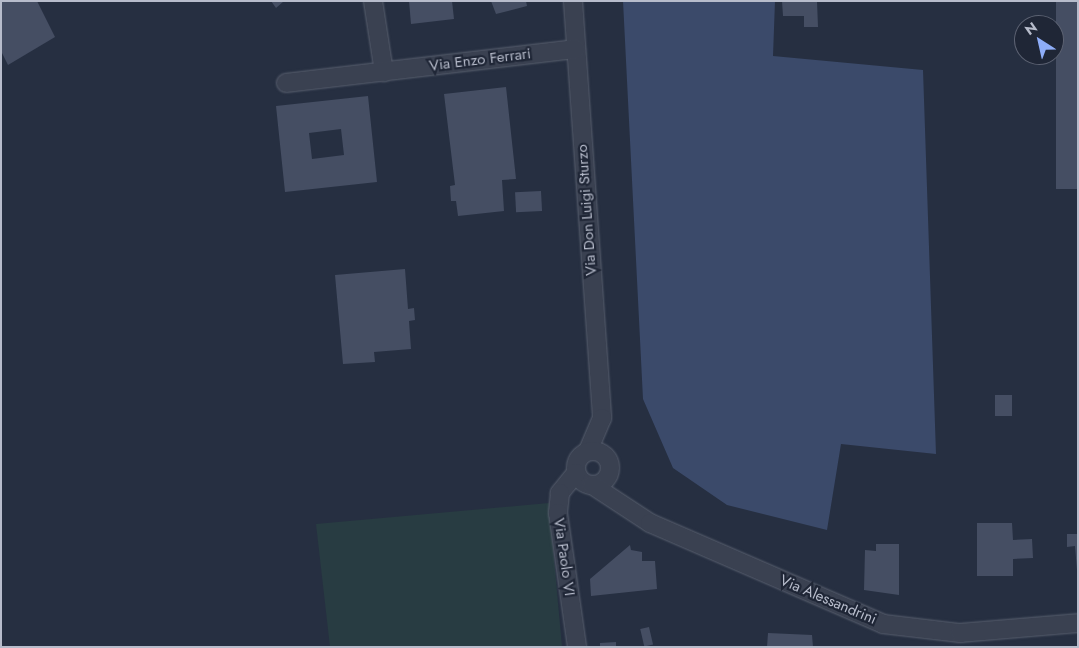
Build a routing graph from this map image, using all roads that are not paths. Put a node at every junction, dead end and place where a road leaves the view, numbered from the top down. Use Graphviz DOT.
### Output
graph roads {
  1 [pos="373,1"];
  2 [pos="573,1"];
  3 [pos="576,49"];
  4 [pos="384,72"];
  5 [pos="286,83"];
  6 [pos="602,418"];
  7 [pos="588,451"];
  8 [pos="609,467"];
  9 [pos="576,473"];
  10 [pos="592,485"];
  11 [pos="624,505"];
  12 [pos="1078,623"];
  13 [pos="961,640"];
  14 [pos="577,647"];
  1 -- 4 [label="street"];
  2 -- 3 [label="street, Via Don Luigi Sturzo"];
  3 -- 4 [label="street, Via Enzo Ferrari"];
  3 -- 6 [label="street, Via Don Luigi Sturzo"];
  4 -- 5 [label="street, Via Enzo Ferrari"];
  6 -- 7 [label="street, Via Don Luigi Sturzo"];
  6 -- 8 [label="street, Via Don Luigi Sturzo"];
  7 -- 8 [label="street"];
  7 -- 9 [label="street"];
  8 -- 10 [label="street"];
  8 -- 11 [label="street, Via Alessandrini"];
  9 -- 10 [label="street"];
  9 -- 14 [label="street, Via Paolo VI"];
  10 -- 11 [label="street, Via Alessandrini"];
  11 -- 13 [label="street, Via Alessandrini"];
  12 -- 13 [label="street, Via Alessandrini"];
}
